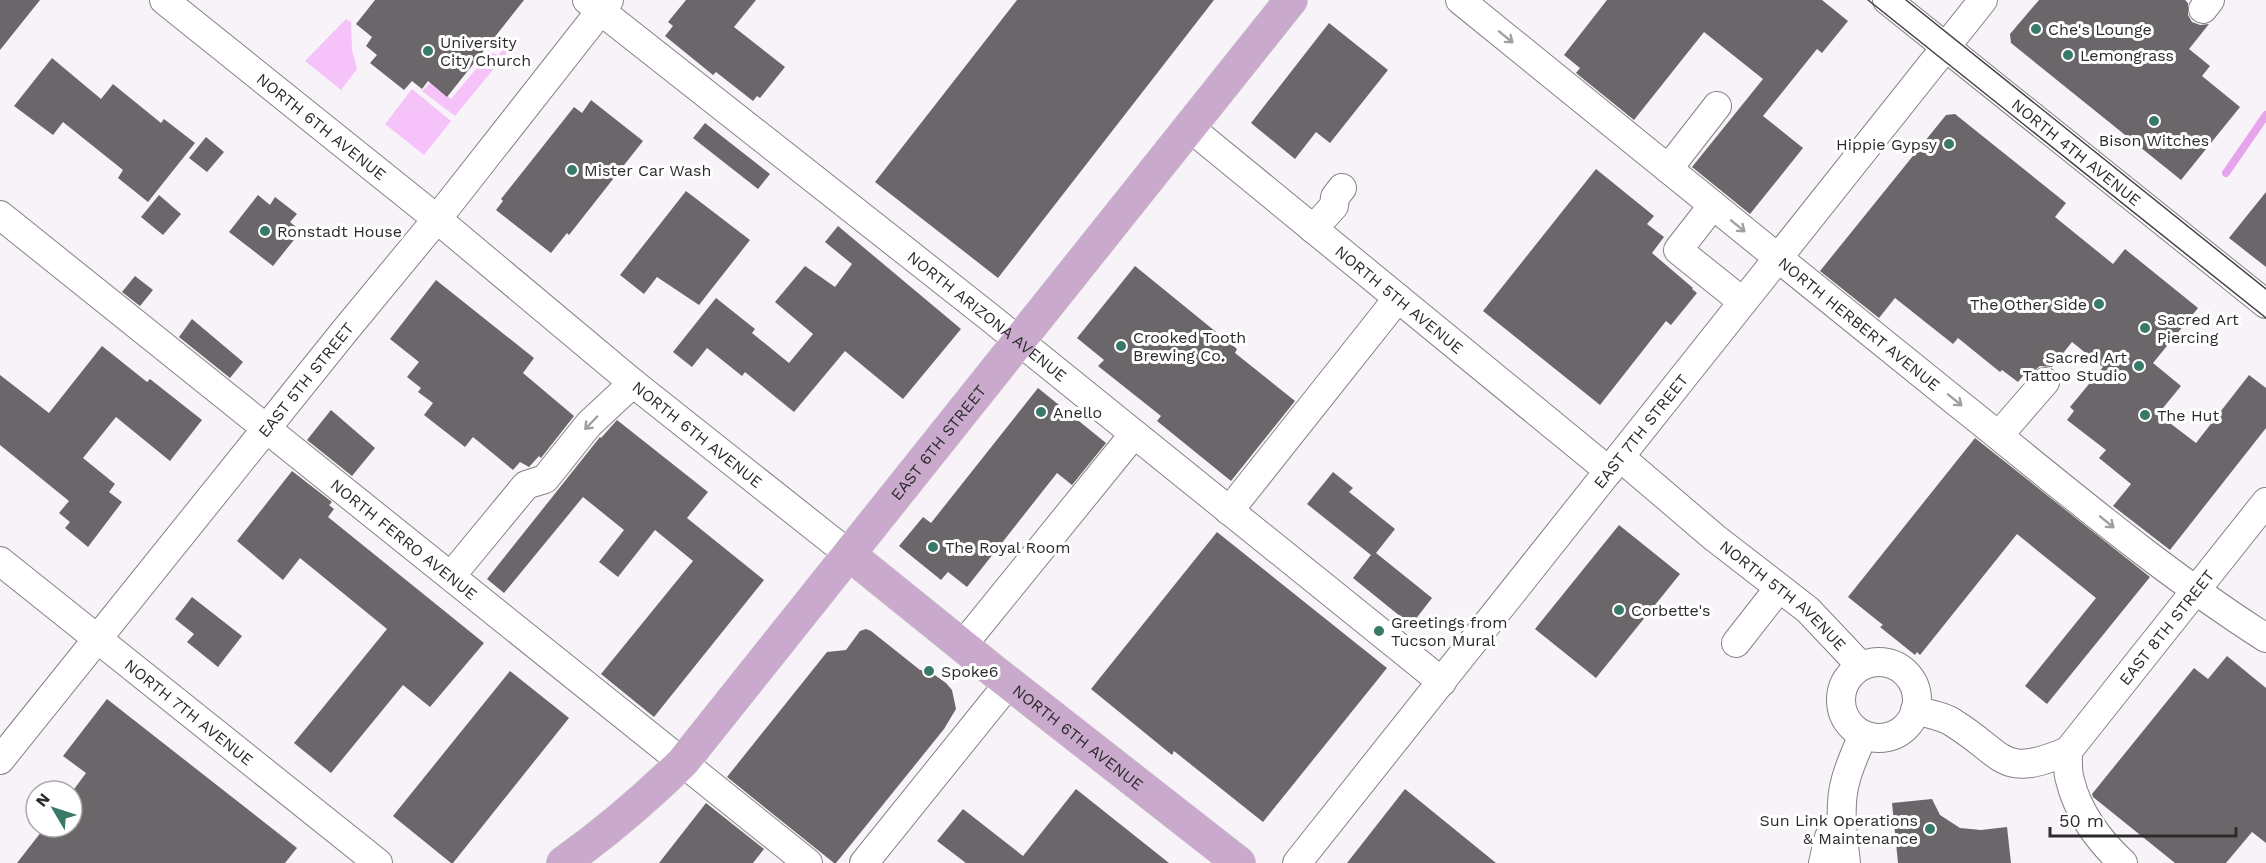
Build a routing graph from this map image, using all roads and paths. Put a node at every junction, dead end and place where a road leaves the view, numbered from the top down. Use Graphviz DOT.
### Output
graph roads {
  1 [pos="164,0"];
  2 [pos="1291,0"];
  3 [pos="1460,0"];
  4 [pos="1887,0"];
  5 [pos="1983,0"];
  6 [pos="599,4"];
  7 [pos="1946,48"];
  8 [pos="1717,106"];
  9 [pos="1189,127"];
  10 [pos="1668,169"];
  11 [pos="1342,197"];
  12 [pos="1713,205"];
  13 [pos="0,215"];
  14 [pos="437,219"];
  15 [pos="1313,229"];
  16 [pos="1778,258"];
  17 [pos="1398,298"];
  18 [pos="1743,302"];
  19 [pos="2266,304"];
  20 [pos="1018,340"];
  21 [pos="2045,382"];
  22 [pos="633,383"];
  23 [pos="266,429"];
  24 [pos="1134,434"];
  25 [pos="1999,435"];
  26 [pos="1615,464"];
  27 [pos="2266,502"];
  28 [pos="1229,511"];
  29 [pos="850,555"];
  30 [pos="0,561"];
  31 [pos="451,576"];
  32 [pos="1779,588"];
  33 [pos="2196,591"];
  34 [pos="2266,638"];
  35 [pos="96,639"];
  36 [pos="1736,643"];
  37 [pos="962,646"];
  38 [pos="1861,666"];
  39 [pos="1442,682"];
  40 [pos="1009,683"];
  41 [pos="1915,710"];
  42 [pos="1863,735"];
  43 [pos="2068,751"];
  44 [pos="0,760"];
  45 [pos="683,762"];
  46 [pos="1842,823"];
  47 [pos="378,863"];
  48 [pos="563,863"];
  49 [pos="808,863"];
  50 [pos="864,863"];
  51 [pos="1239,863"];
  52 [pos="1297,863"];
  53 [pos="1823,863"];
  54 [pos="1846,863"];
  55 [pos="2123,863"];
  1 -- 14 [label="street, NORTH 6TH AVENUE"];
  2 -- 9 [label="main road, EAST 6TH STREET"];
  3 -- 10 [label="street, NORTH HERBERT AVENUE, one-way"];
  4 -- 7 [label="street, NORTH 4TH AVENUE"];
  5 -- 7 [label="street, EAST 7TH STREET"];
  6 -- 14 [label="street, EAST 5TH STREET"];
  6 -- 20 [label="street, NORTH ARIZONA AVENUE"];
  7 -- 16 [label="street, EAST 7TH STREET"];
  7 -- 19 [label="street, NORTH 4TH AVENUE"];
  8 -- 10 [label="street"];
  9 -- 15 [label="street, NORTH 5TH AVENUE"];
  9 -- 20 [label="main road, EAST 6TH STREET"];
  10 -- 12 [label="street, NORTH HERBERT AVENUE"];
  11 -- 15 [label="street"];
  12 -- 16 [label="street, NORTH HERBERT AVENUE, one-way"];
  12 -- 18 [label="street"];
  13 -- 23 [label="street, NORTH FERRO AVENUE"];
  14 -- 22 [label="street, NORTH 6TH AVENUE"];
  14 -- 23 [label="street, EAST 5TH STREET"];
  15 -- 17 [label="street, NORTH 5TH AVENUE"];
  16 -- 18 [label="street, EAST 7TH STREET"];
  16 -- 25 [label="street, NORTH HERBERT AVENUE, one-way"];
  17 -- 26 [label="street, NORTH 5TH AVENUE"];
  17 -- 28 [label="street"];
  18 -- 26 [label="street, EAST 7TH STREET"];
  20 -- 24 [label="street, NORTH ARIZONA AVENUE"];
  20 -- 29 [label="main road, EAST 6TH STREET"];
  21 -- 25 [label="street"];
  22 -- 29 [label="street, NORTH 6TH AVENUE"];
  22 -- 31 [label="street, one-way"];
  23 -- 31 [label="street, NORTH FERRO AVENUE"];
  23 -- 35 [label="street, EAST 5TH STREET"];
  24 -- 28 [label="street, NORTH ARIZONA AVENUE"];
  24 -- 37 [label="street"];
  25 -- 33 [label="street, NORTH HERBERT AVENUE, one-way"];
  26 -- 32 [label="street, NORTH 5TH AVENUE"];
  26 -- 39 [label="street, EAST 7TH STREET"];
  27 -- 33 [label="street, EAST 8TH STREET"];
  28 -- 39 [label="street, NORTH ARIZONA AVENUE"];
  29 -- 37 [label="main road, NORTH 6TH AVENUE"];
  29 -- 45 [label="main road, EAST 6TH STREET"];
  30 -- 35 [label="street, NORTH 7TH AVENUE"];
  31 -- 45 [label="street, NORTH FERRO AVENUE"];
  32 -- 36 [label="street"];
  32 -- 38 [label="street, NORTH 5TH AVENUE"];
  33 -- 34 [label="street, NORTH HERBERT AVENUE"];
  33 -- 43 [label="street, EAST 8TH STREET"];
  35 -- 44 [label="street, EAST 5TH STREET"];
  35 -- 47 [label="street, NORTH 7TH AVENUE"];
  37 -- 40 [label="main road, NORTH 6TH AVENUE"];
  38 -- 41 [label="street"];
  38 -- 42 [label="street"];
  39 -- 52 [label="street, EAST 7TH STREET"];
  40 -- 50 [label="street"];
  40 -- 51 [label="main road, NORTH 6TH AVENUE"];
  41 -- 42 [label="street"];
  41 -- 43 [label="street"];
  42 -- 46 [label="street"];
  43 -- 55 [label="street"];
  45 -- 48 [label="main road, EAST 6TH STREET"];
  45 -- 49 [label="street, NORTH FERRO AVENUE"];
  46 -- 53 [label="street"];
  46 -- 54 [label="street"];
}
